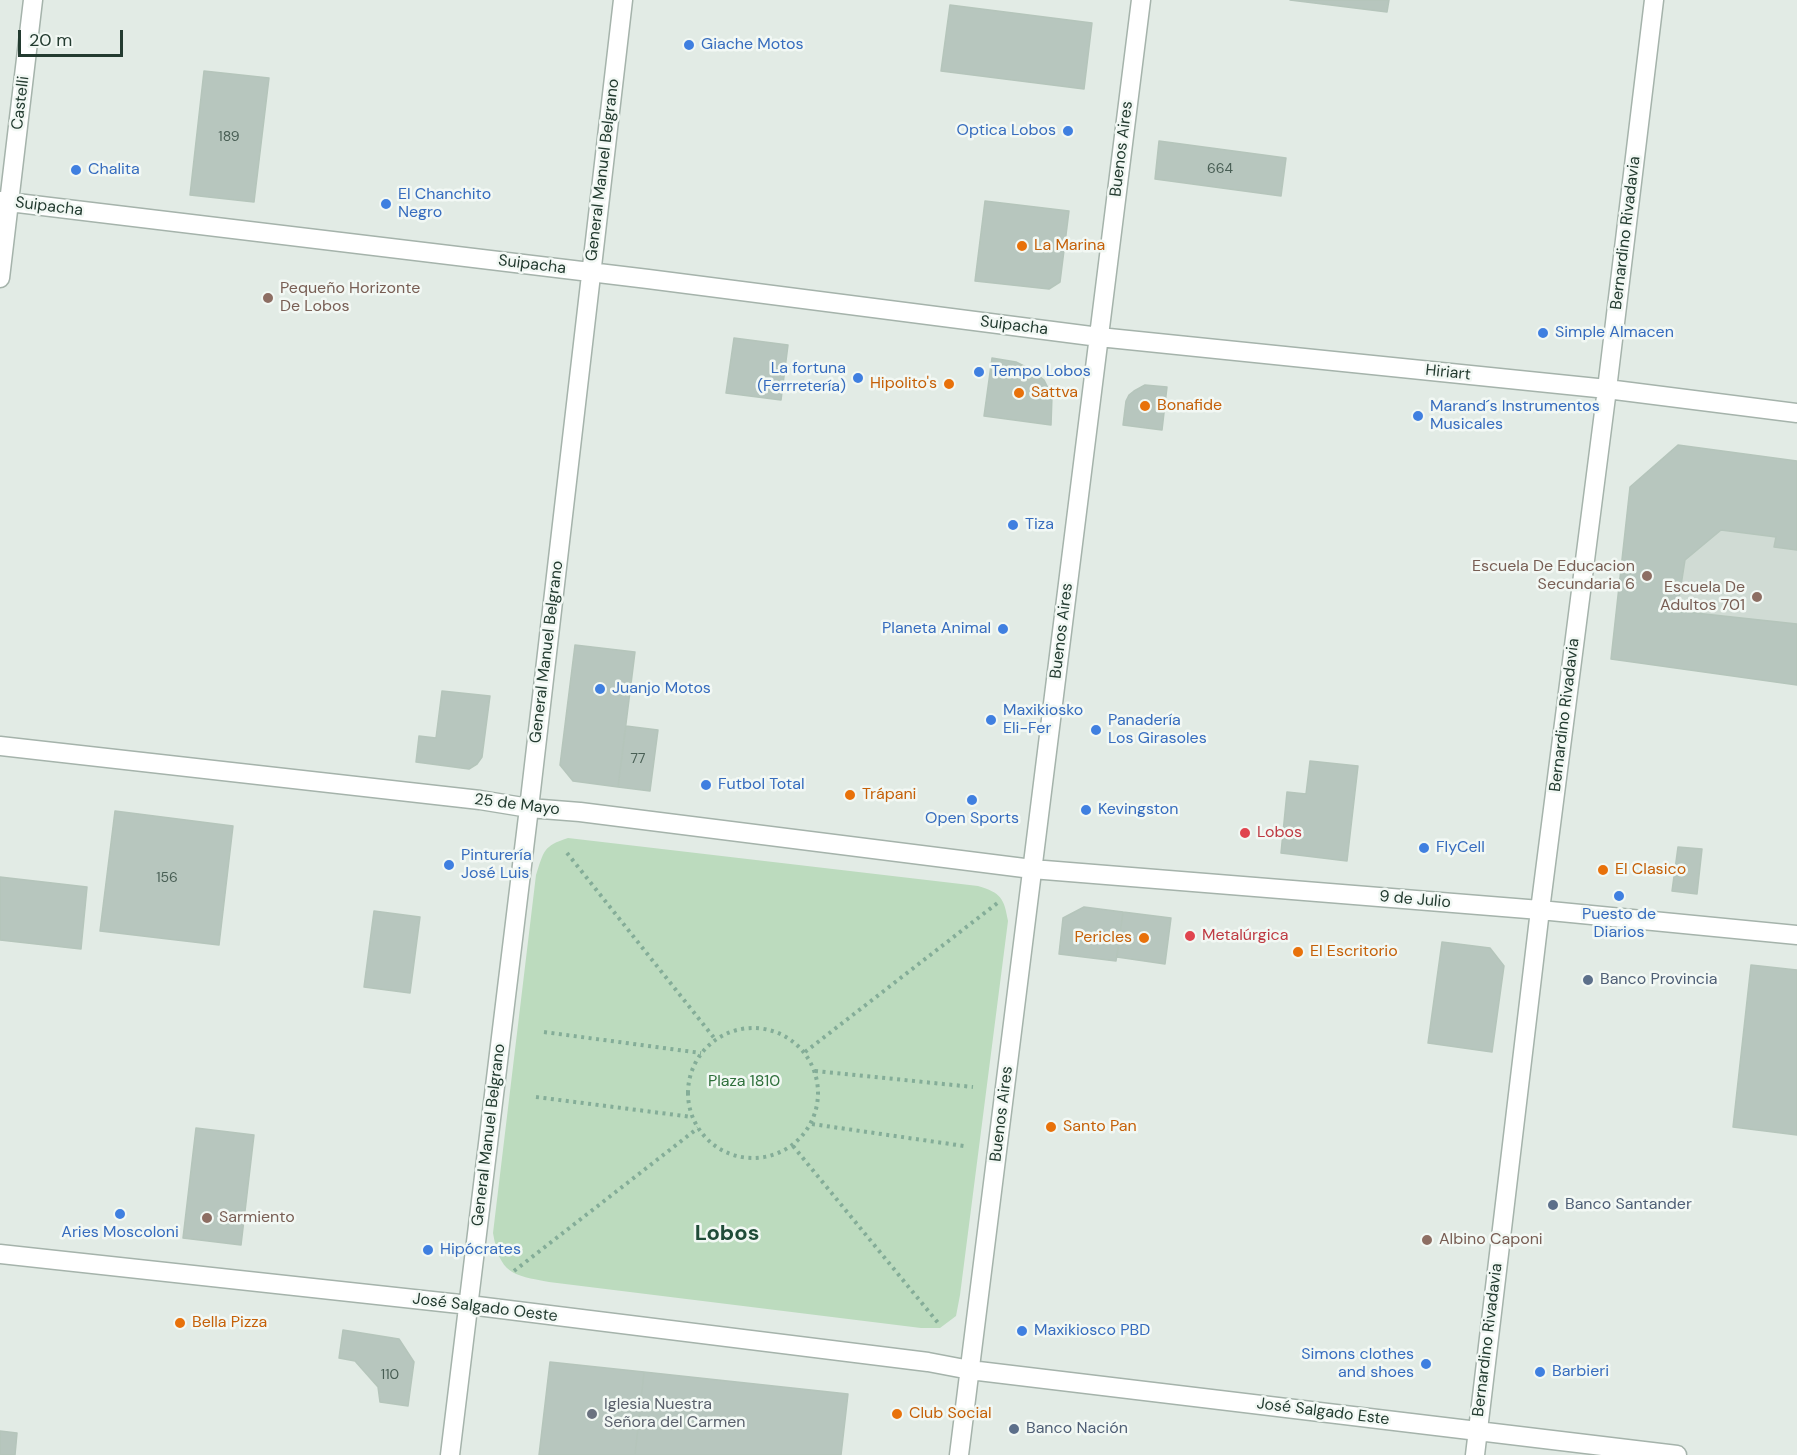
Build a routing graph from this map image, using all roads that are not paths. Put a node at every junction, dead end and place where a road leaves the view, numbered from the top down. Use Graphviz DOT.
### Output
graph roads {
  1 [pos="33,0"];
  2 [pos="623,0"];
  3 [pos="1141,0"];
  4 [pos="1654,0"];
  5 [pos="4,202"];
  6 [pos="591,273"];
  7 [pos="0,278"];
  8 [pos="1099,337"];
  9 [pos="1607,389"];
  10 [pos="1797,413"];
  11 [pos="0,746"];
  12 [pos="530,808"];
  13 [pos="1032,869"];
  14 [pos="1540,910"];
  15 [pos="1797,934"];
  16 [pos="0,1254"];
  17 [pos="469,1305"];
  18 [pos="970,1370"];
  19 [pos="1478,1430"];
  20 [pos="450,1455"];
  21 [pos="959,1455"];
  22 [pos="1475,1455"];
  23 [pos="1677,1455"];
  1 -- 5 [label="street, Castelli"];
  2 -- 6 [label="street, General Manuel Belgrano"];
  3 -- 8 [label="street, Buenos Aires"];
  4 -- 9 [label="street, Bernardino Rivadavia"];
  5 -- 6 [label="street, Suipacha"];
  5 -- 7 [label="street, Castelli"];
  6 -- 8 [label="street, Suipacha"];
  6 -- 12 [label="street, General Manuel Belgrano"];
  8 -- 9 [label="street, Hiriart"];
  8 -- 13 [label="street, Buenos Aires"];
  9 -- 10 [label="street, Hiriart"];
  9 -- 14 [label="street, Bernardino Rivadavia"];
  11 -- 12 [label="street, 25 de Mayo"];
  12 -- 13 [label="street, 25 de Mayo"];
  12 -- 17 [label="street, General Manuel Belgrano"];
  13 -- 14 [label="street, 9 de Julio"];
  13 -- 18 [label="street, Buenos Aires"];
  14 -- 15 [label="street, 9 de Julio"];
  14 -- 19 [label="street, Bernardino Rivadavia"];
  16 -- 17 [label="street, José Salgado Oeste"];
  17 -- 18 [label="street, José Salgado Oeste"];
  17 -- 20 [label="street, General Manuel Belgrano"];
  18 -- 19 [label="street, José Salgado Este"];
  18 -- 21 [label="street, Buenos Aires"];
  19 -- 22 [label="street, Bernardino Rivadavia"];
  19 -- 23 [label="street, José Salgado Este"];
}
